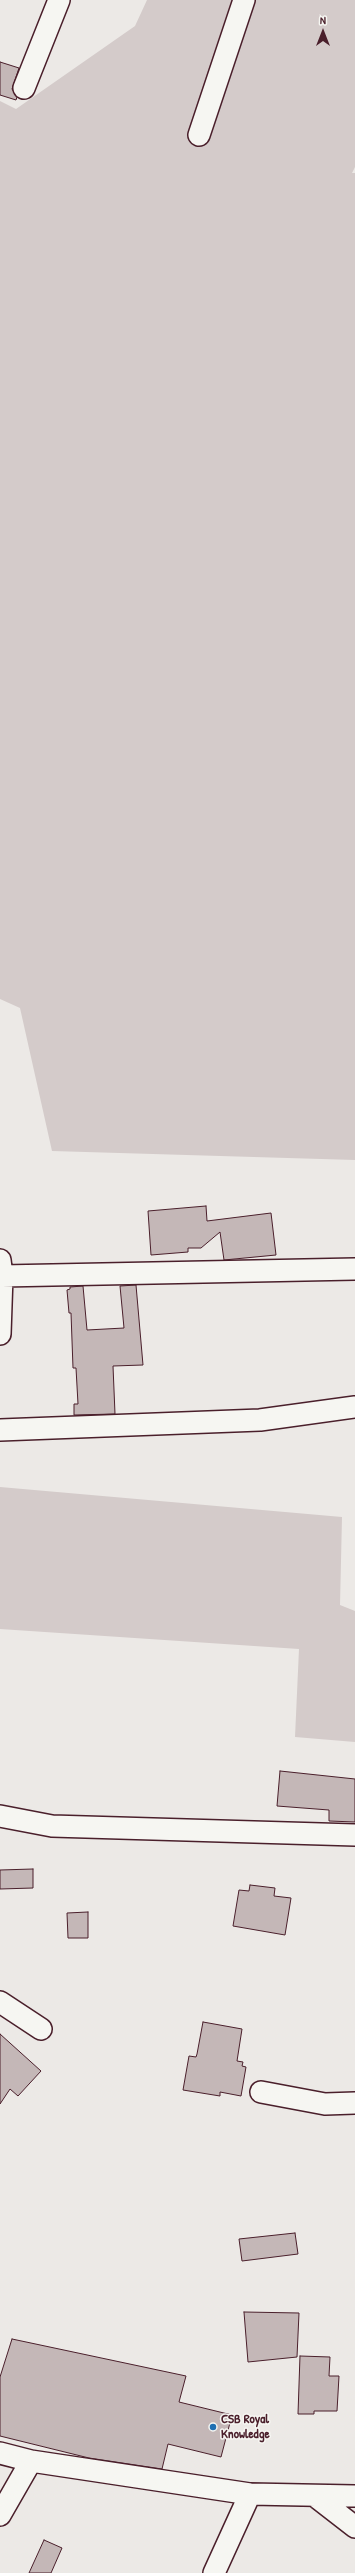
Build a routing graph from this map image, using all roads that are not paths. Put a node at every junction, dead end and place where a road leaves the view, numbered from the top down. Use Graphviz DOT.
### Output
graph roads {
  1 [pos="59,0"];
  2 [pos="244,0"];
  3 [pos="24,88"];
  4 [pos="199,135"];
  5 [pos="1,1268"];
  6 [pos="355,1269"];
  7 [pos="0,1334"];
  8 [pos="355,1407"];
  9 [pos="0,1430"];
  10 [pos="0,1816"];
  11 [pos="355,1834"];
  12 [pos="0,2002"];
  13 [pos="41,2029"];
  14 [pos="261,2092"];
  15 [pos="355,2103"];
  16 [pos="0,2454"];
  17 [pos="30,2461"];
  18 [pos="250,2494"];
  19 [pos="349,2494"];
  20 [pos="315,2496"];
  21 [pos="0,2515"];
  22 [pos="355,2527"];
  23 [pos="214,2573"];
  1 -- 3 [label="street"];
  2 -- 4 [label="street"];
  5 -- 6 [label="street"];
  5 -- 7 [label="street"];
  8 -- 9 [label="street"];
  10 -- 11 [label="street"];
  12 -- 13 [label="street"];
  14 -- 15 [label="street"];
  16 -- 17 [label="street"];
  17 -- 18 [label="street"];
  17 -- 21 [label="street"];
  18 -- 20 [label="street"];
  18 -- 23 [label="street"];
  19 -- 20 [label="street"];
  20 -- 22 [label="street"];
}
